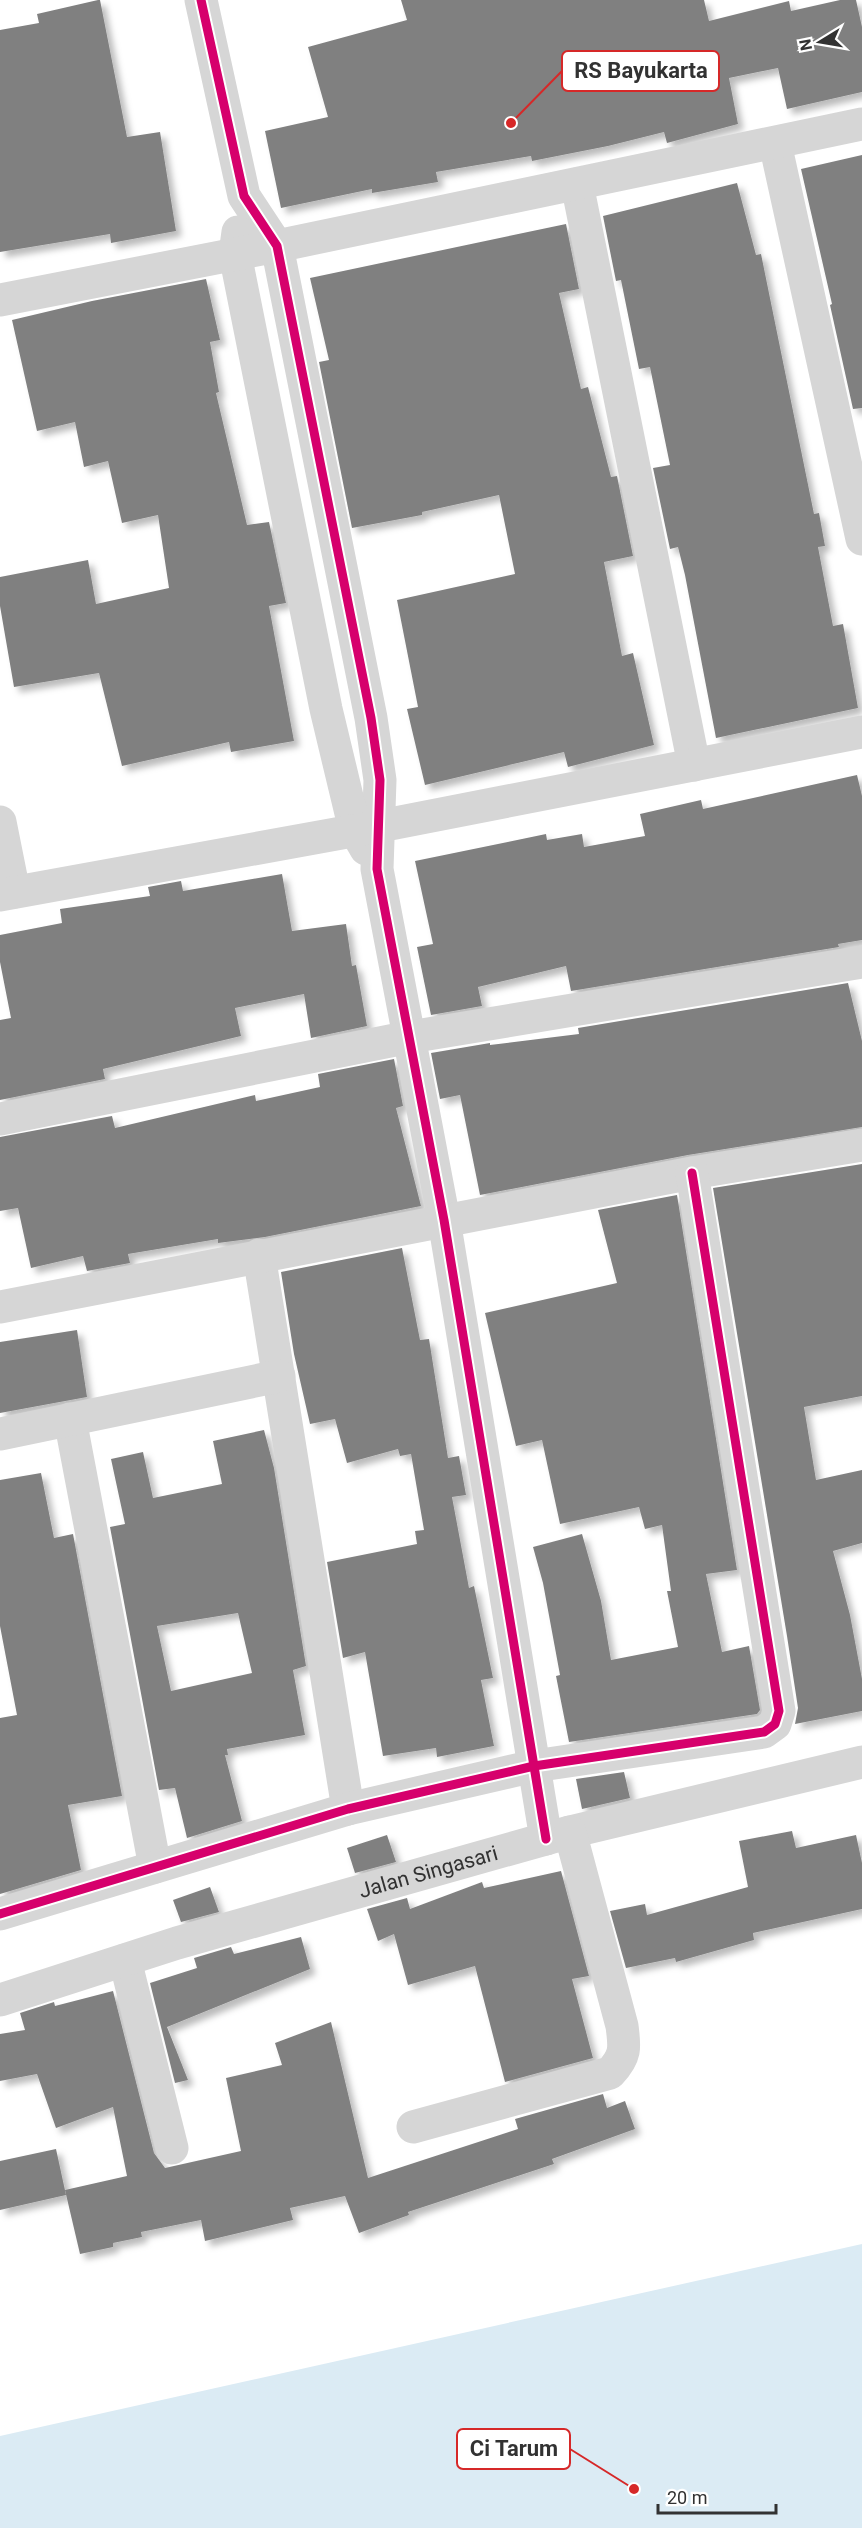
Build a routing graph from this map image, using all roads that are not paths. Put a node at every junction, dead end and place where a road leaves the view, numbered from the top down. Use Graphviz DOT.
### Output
graph roads {
  1 [pos="201,0"];
  2 [pos="862,124"];
  3 [pos="775,142"];
  4 [pos="577,184"];
  5 [pos="244,196"];
  6 [pos="277,246"];
  7 [pos="235,254"];
  8 [pos="0,300"];
  9 [pos="862,539"];
  10 [pos="862,732"];
  11 [pos="694,765"];
  12 [pos="0,822"];
  13 [pos="368,828"];
  14 [pos="7,893"];
  15 [pos="862,962"];
  16 [pos="410,1037"];
  17 [pos="0,1119"];
  18 [pos="862,1145"];
  19 [pos="692,1173"];
  20 [pos="444,1220"];
  21 [pos="259,1255"];
  22 [pos="0,1307"];
  23 [pos="279,1376"];
  24 [pos="70,1419"];
  25 [pos="0,1434"];
  26 [pos="534,1766"];
  27 [pos="861,1769"];
  28 [pos="348,1809"];
  29 [pos="558,1835"];
  30 [pos="155,1867"];
  31 [pos="0,1914"];
  32 [pos="125,1960"];
  33 [pos="0,2000"];
  34 [pos="413,2127"];
  35 [pos="172,2148"];
  1 -- 5 [label="street"];
  2 -- 3 [label="street"];
  3 -- 4 [label="street"];
  3 -- 9 [label="street"];
  4 -- 6 [label="street"];
  4 -- 11 [label="street"];
  5 -- 6 [label="street"];
  5 -- 7 [label="street"];
  6 -- 7 [label="street"];
  6 -- 13 [label="street"];
  7 -- 8 [label="street"];
  7 -- 13 [label="street"];
  10 -- 11 [label="street"];
  11 -- 13 [label="street"];
  12 -- 14 [label="street"];
  13 -- 14 [label="street"];
  13 -- 16 [label="street"];
  15 -- 16 [label="street"];
  16 -- 17 [label="street"];
  16 -- 20 [label="street"];
  18 -- 19 [label="street"];
  19 -- 20 [label="street"];
  19 -- 26 [label="street"];
  20 -- 21 [label="street"];
  20 -- 26 [label="street"];
  21 -- 22 [label="street"];
  21 -- 23 [label="street"];
  23 -- 24 [label="street"];
  23 -- 28 [label="street"];
  24 -- 25 [label="street"];
  24 -- 30 [label="street"];
  26 -- 28 [label="street"];
  26 -- 29 [label="street"];
  27 -- 29 [label="street, Jalan Singasari"];
  28 -- 30 [label="street"];
  29 -- 32 [label="street, Jalan Singasari"];
  29 -- 34 [label="street"];
  30 -- 31 [label="street"];
  32 -- 33 [label="street, Jalan Singasari"];
  32 -- 35 [label="street"];
}
